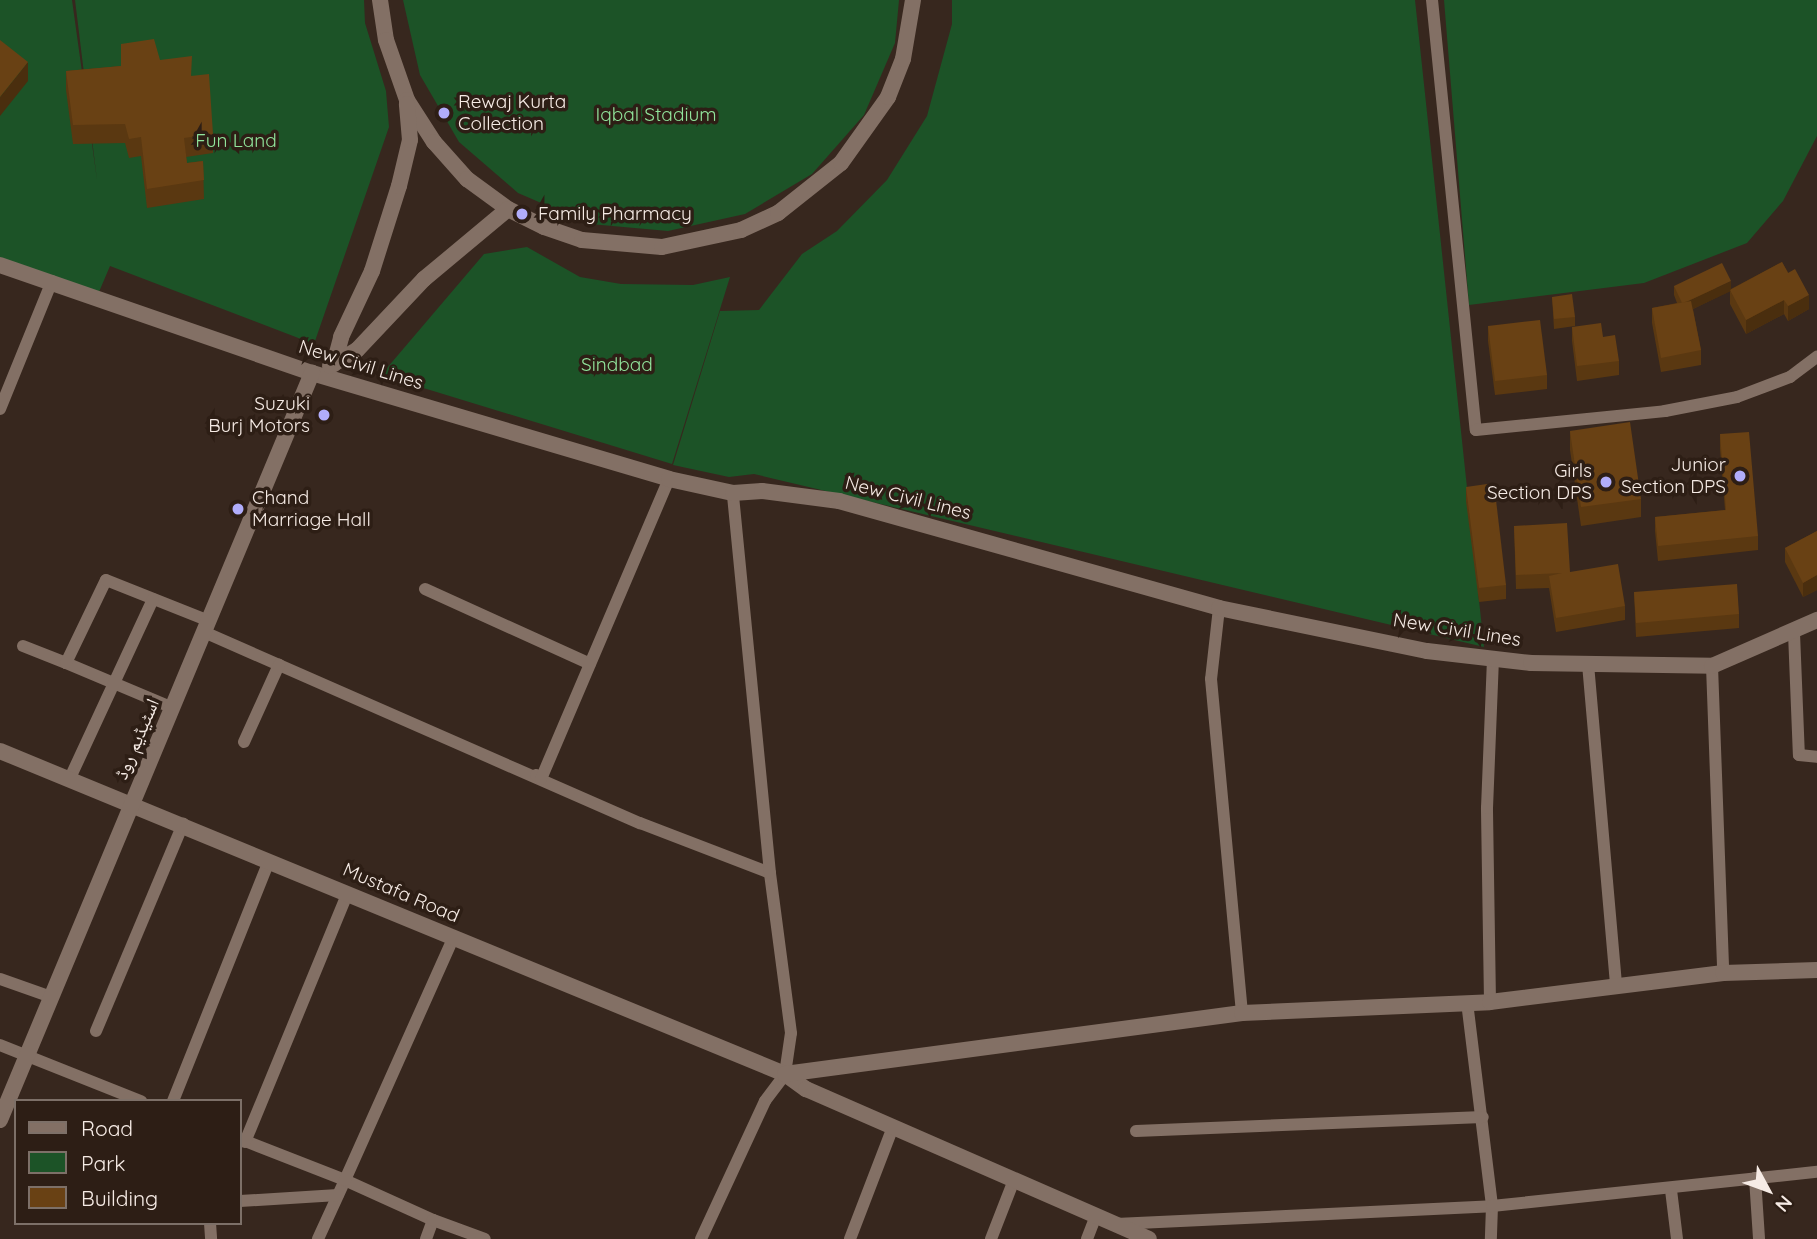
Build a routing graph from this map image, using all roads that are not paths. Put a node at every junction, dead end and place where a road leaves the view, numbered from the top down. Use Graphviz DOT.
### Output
graph roads {
  1 [pos="380,0"];
  2 [pos="914,0"];
  3 [pos="1432,0"];
  4 [pos="407,100"];
  5 [pos="508,209"];
  6 [pos="0,265"];
  7 [pos="52,281"];
  8 [pos="1817,357"];
  9 [pos="334,365"];
  10 [pos="312,373"];
  11 [pos="0,409"];
  12 [pos="668,479"];
  13 [pos="733,493"];
  14 [pos="425,589"];
  15 [pos="153,599"];
  16 [pos="1219,608"];
  17 [pos="1817,620"];
  18 [pos="206,626"];
  19 [pos="1794,633"];
  20 [pos="23,646"];
  21 [pos="1493,659"];
  22 [pos="66,663"];
  23 [pos="590,664"];
  24 [pos="1588,664"];
  25 [pos="279,665"];
  26 [pos="1712,666"];
  27 [pos="111,682"];
  28 [pos="173,708"];
  29 [pos="244,741"];
  30 [pos="0,751"];
  31 [pos="1817,758"];
  32 [pos="538,777"];
  33 [pos="70,778"];
  34 [pos="133,802"];
  35 [pos="183,824"];
  36 [pos="269,861"];
  37 [pos="770,873"];
  38 [pos="347,894"];
  39 [pos="453,938"];
  40 [pos="1817,970"];
  41 [pos="1723,973"];
  42 [pos="0,979"];
  43 [pos="1616,986"];
  44 [pos="51,997"];
  45 [pos="1467,1002"];
  46 [pos="1490,1002"];
  47 [pos="1242,1013"];
  48 [pos="96,1031"];
  49 [pos="0,1045"];
  50 [pos="26,1057"];
  51 [pos="785,1073"];
  52 [pos="136,1099"];
  53 [pos="174,1099"];
  54 [pos="1483,1117"];
  55 [pos="0,1121"];
  56 [pos="893,1127"];
  57 [pos="1136,1131"];
  58 [pos="243,1140"];
  59 [pos="1817,1172"];
  60 [pos="1755,1178"];
  61 [pos="345,1180"];
  62 [pos="1014,1180"];
  63 [pos="1671,1190"];
  64 [pos="338,1195"];
  65 [pos="242,1201"];
  66 [pos="1492,1206"];
  67 [pos="1096,1216"];
  68 [pos="433,1220"];
  69 [pos="1116,1224"];
  70 [pos="318,1239"];
  71 [pos="426,1239"];
  72 [pos="485,1239"];
  73 [pos="701,1239"];
  74 [pos="850,1239"];
  75 [pos="991,1239"];
  76 [pos="1087,1239"];
  77 [pos="1149,1239"];
  78 [pos="1491,1239"];
  79 [pos="1677,1239"];
  80 [pos="1759,1239"];
  1 -- 4 [label="street"];
  2 -- 5 [label="street"];
  3 -- 8 [label="street"];
  4 -- 5 [label="street"];
  4 -- 9 [label="street"];
  5 -- 9 [label="street"];
  6 -- 7 [label="street, New Civil Lines"];
  7 -- 10 [label="street, New Civil Lines"];
  7 -- 11 [label="street"];
  9 -- 10 [label="street"];
  10 -- 12 [label="street, New Civil Lines"];
  10 -- 18 [label="street, اسٹیڈیم روڈ"];
  12 -- 13 [label="street, New Civil Lines"];
  12 -- 23 [label="street"];
  13 -- 16 [label="street, New Civil Lines"];
  13 -- 37 [label="street"];
  14 -- 23 [label="street"];
  15 -- 18 [label="street"];
  15 -- 22 [label="street"];
  15 -- 27 [label="street"];
  16 -- 21 [label="street, New Civil Lines"];
  16 -- 47 [label="street"];
  17 -- 19 [label="street, New Civil Lines"];
  18 -- 25 [label="street"];
  18 -- 28 [label="street, اسٹیڈیم روڈ"];
  19 -- 26 [label="street, New Civil Lines"];
  19 -- 31 [label="street"];
  20 -- 22 [label="street"];
  21 -- 24 [label="street, New Civil Lines"];
  21 -- 46 [label="street"];
  22 -- 27 [label="street"];
  23 -- 32 [label="street"];
  24 -- 26 [label="street, New Civil Lines"];
  24 -- 43 [label="street"];
  25 -- 29 [label="street"];
  25 -- 32 [label="street"];
  26 -- 41 [label="street"];
  27 -- 28 [label="street"];
  27 -- 33 [label="street"];
  28 -- 34 [label="street, اسٹیڈیم روڈ"];
  30 -- 33 [label="street, Mustafa Road"];
  32 -- 37 [label="street"];
  33 -- 34 [label="street, Mustafa Road"];
  34 -- 35 [label="street, Mustafa Road"];
  34 -- 44 [label="street, اسٹیڈیم روڈ"];
  35 -- 36 [label="street, Mustafa Road"];
  35 -- 48 [label="street"];
  36 -- 38 [label="street, Mustafa Road"];
  36 -- 53 [label="street"];
  37 -- 51 [label="street"];
  38 -- 39 [label="street, Mustafa Road"];
  38 -- 58 [label="street"];
  39 -- 51 [label="street, Mustafa Road"];
  39 -- 61 [label="street"];
  40 -- 41 [label="street"];
  41 -- 43 [label="street"];
  42 -- 44 [label="street"];
  43 -- 46 [label="street"];
  44 -- 50 [label="street, اسٹیڈیم روڈ"];
  45 -- 46 [label="street"];
  45 -- 47 [label="street"];
  45 -- 54 [label="street"];
  47 -- 51 [label="street"];
  49 -- 50 [label="street"];
  50 -- 52 [label="street"];
  50 -- 55 [label="street, اسٹیڈیم روڈ"];
  51 -- 56 [label="street, Mustafa Road"];
  51 -- 73 [label="street"];
  54 -- 57 [label="street"];
  54 -- 66 [label="street"];
  56 -- 62 [label="street, Mustafa Road"];
  56 -- 74 [label="street"];
  58 -- 61 [label="street"];
  59 -- 60 [label="street"];
  60 -- 63 [label="street"];
  60 -- 80 [label="street"];
  61 -- 64 [label="street"];
  61 -- 68 [label="street"];
  62 -- 67 [label="street, Mustafa Road"];
  62 -- 75 [label="street"];
  63 -- 66 [label="street"];
  63 -- 79 [label="street"];
  64 -- 65 [label="street"];
  64 -- 70 [label="street"];
  66 -- 69 [label="street"];
  66 -- 78 [label="street"];
  67 -- 69 [label="street, Mustafa Road"];
  67 -- 76 [label="street"];
  68 -- 71 [label="street"];
  68 -- 72 [label="street"];
  69 -- 77 [label="street, Mustafa Road"];
}
